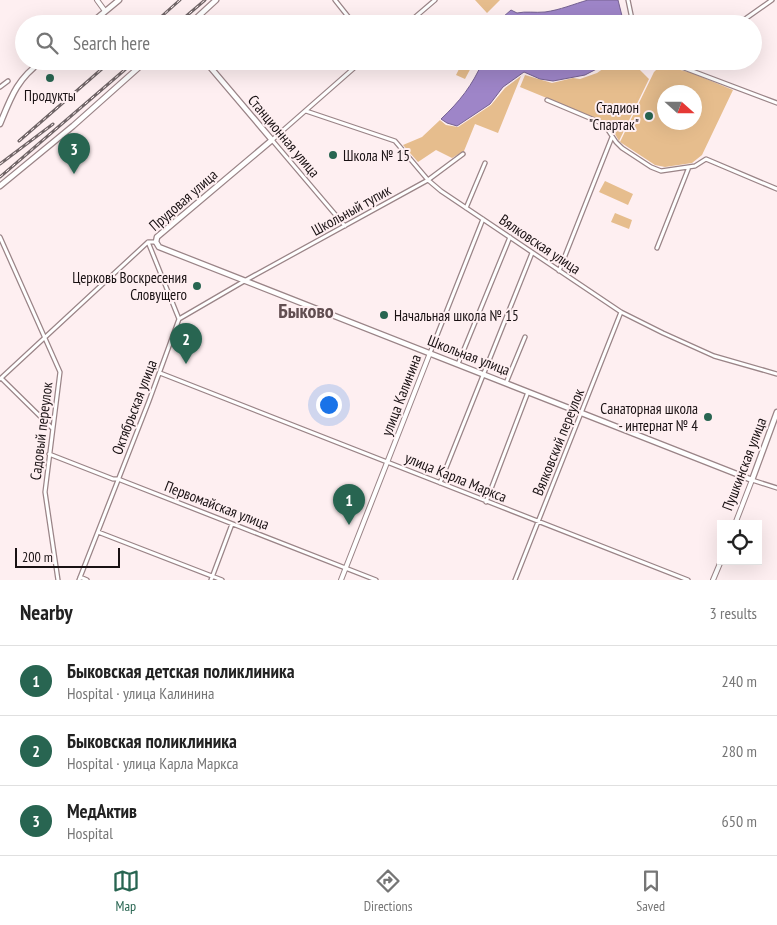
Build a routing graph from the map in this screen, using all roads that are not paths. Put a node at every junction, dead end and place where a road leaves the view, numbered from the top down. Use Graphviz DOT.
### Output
graph roads {
  1 [pos="97,0"];
  2 [pos="119,0"];
  3 [pos="216,0"];
  4 [pos="335,0"];
  5 [pos="628,0"];
  6 [pos="772,0"];
  7 [pos="433,1"];
  8 [pos="105,11"];
  9 [pos="100,15"];
  10 [pos="200,15"];
  11 [pos="347,15"];
  12 [pos="417,15"];
  13 [pos="631,15"];
  14 [pos="751,15"];
  15 [pos="31,70"];
  16 [pos="136,70"];
  17 [pos="213,70"];
  18 [pos="352,70"];
  19 [pos="690,70"];
  20 [pos="8,81"];
  21 [pos="0,87"];
  22 [pos="547,100"];
  23 [pos="777,103"];
  24 [pos="306,111"];
  25 [pos="0,124"];
  26 [pos="612,137"];
  27 [pos="272,140"];
  28 [pos="463,154"];
  29 [pos="485,163"];
  30 [pos="689,167"];
  31 [pos="428,180"];
  32 [pos="0,186"];
  33 [pos="777,189"];
  34 [pos="466,208"];
  35 [pos="483,219"];
  36 [pos="345,226"];
  37 [pos="0,237"];
  38 [pos="510,237"];
  39 [pos="148,242"];
  40 [pos="156,242"];
  41 [pos="658,248"];
  42 [pos="532,253"];
  43 [pos="559,271"];
  44 [pos="246,280"];
  45 [pos="621,312"];
  46 [pos="179,319"];
  47 [pos="525,337"];
  48 [pos="45,338"];
  49 [pos="430,353"];
  50 [pos="458,364"];
  51 [pos="160,373"];
  52 [pos="483,374"];
  53 [pos="777,374"];
  54 [pos="1,378"];
  55 [pos="506,383"];
  56 [pos="528,391"];
  57 [pos="582,412"];
  58 [pos="777,412"];
  59 [pos="52,428"];
  60 [pos="49,454"];
  61 [pos="387,462"];
  62 [pos="118,479"];
  63 [pos="752,480"];
  64 [pos="440,483"];
  65 [pos="777,488"];
  66 [pos="486,502"];
  67 [pos="737,520"];
  68 [pos="538,522"];
  69 [pos="232,524"];
  70 [pos="98,532"];
  71 [pos="720,565"];
  72 [pos="346,568"];
  73 [pos="212,578"];
  74 [pos="80,579"];
  75 [pos="58,580"];
  76 [pos="86,580"];
  77 [pos="222,580"];
  78 [pos="341,580"];
  79 [pos="376,580"];
  80 [pos="515,580"];
  81 [pos="688,580"];
  82 [pos="714,580"];
  1 -- 8 [label="street"];
  2 -- 8 [label="main road"];
  3 -- 10 [label="main road"];
  4 -- 11 [label="street"];
  5 -- 13 [label="street"];
  6 -- 14 [label="street"];
  7 -- 12 [label="street"];
  8 -- 9 [label="main road"];
  15 -- 25 [label="main road"];
  16 -- 32 [label="main road"];
  17 -- 27 [label="main road, Станционная улица"];
  18 -- 24 [label="street, Прудовая улица"];
  19 -- 23 [label="street"];
  20 -- 21 [label="street"];
  22 -- 26 [label="street"];
  24 -- 27 [label="street, Прудовая улица"];
  24 -- 31 [label="street, Вялковская улица"];
  26 -- 30 [label="street"];
  26 -- 43 [label="street"];
  27 -- 36 [label="street, Станционная улица"];
  27 -- 40 [label="main road, Прудовая улица"];
  28 -- 31 [label="street, Школьный тупик"];
  29 -- 34 [label="street"];
  30 -- 33 [label="street"];
  30 -- 41 [label="street"];
  31 -- 34 [label="street, Вялковская улица"];
  31 -- 36 [label="street, Школьный тупик"];
  34 -- 35 [label="street, Вялковская улица"];
  35 -- 38 [label="street, Вялковская улица"];
  35 -- 49 [label="street, улица Калинина"];
  36 -- 44 [label="street, Школьный тупик"];
  37 -- 48 [label="street, Садовый переулок"];
  38 -- 42 [label="street, Вялковская улица"];
  38 -- 50 [label="street"];
  39 -- 40 [label="street, Прудовая улица"];
  39 -- 46 [label="street"];
  39 -- 48 [label="street, Прудовая улица"];
  40 -- 44 [label="main road, Школьная улица"];
  42 -- 43 [label="street, Вялковская улица"];
  42 -- 52 [label="street"];
  43 -- 45 [label="street, Вялковская улица"];
  44 -- 46 [label="street, Школьный тупик"];
  44 -- 49 [label="main road, Школьная улица"];
  45 -- 53 [label="street, Вялковская улица"];
  45 -- 57 [label="street, Вялковский переулок"];
  46 -- 51 [label="street, Октябрьская улица"];
  47 -- 55 [label="street"];
  48 -- 54 [label="street, Прудовая улица"];
  48 -- 59 [label="street, Садовый переулок"];
  49 -- 50 [label="main road, Школьная улица"];
  49 -- 61 [label="street, улица Калинина"];
  50 -- 52 [label="main road, Школьная улица"];
  51 -- 61 [label="street, улица Карла Маркса"];
  51 -- 62 [label="street, Октябрьская улица"];
  52 -- 55 [label="main road, Школьная улица"];
  52 -- 64 [label="street"];
  54 -- 59 [label="street"];
  55 -- 56 [label="main road, Школьная улица"];
  56 -- 57 [label="main road, Школьная улица"];
  56 -- 66 [label="street"];
  57 -- 63 [label="main road, Школьная улица"];
  57 -- 68 [label="street, Вялковский переулок"];
  58 -- 63 [label="main road, Пушкинская улица"];
  59 -- 60 [label="street, Садовый переулок"];
  60 -- 62 [label="street, Первомайская улица"];
  60 -- 75 [label="street, Садовый переулок"];
  61 -- 64 [label="street, улица Карла Маркса"];
  61 -- 72 [label="street, улица Калинина"];
  62 -- 69 [label="street, Первомайская улица"];
  62 -- 70 [label="street, Октябрьская улица"];
  63 -- 65 [label="street, Школьная улица"];
  63 -- 67 [label="street, Пушкинская улица"];
  64 -- 66 [label="street, улица Карла Маркса"];
  66 -- 68 [label="street, улица Карла Маркса"];
  68 -- 80 [label="street, Вялковский переулок"];
  68 -- 81 [label="street, улица Карла Маркса"];
  69 -- 72 [label="street, Первомайская улица"];
  69 -- 73 [label="street"];
  70 -- 73 [label="street"];
  70 -- 74 [label="street, Октябрьская улица"];
  71 -- 82 [label="street"];
  72 -- 78 [label="street, улица Калинина"];
  72 -- 79 [label="street, Первомайская улица"];
  73 -- 77 [label="street"];
  74 -- 76 [label="street"];
}
